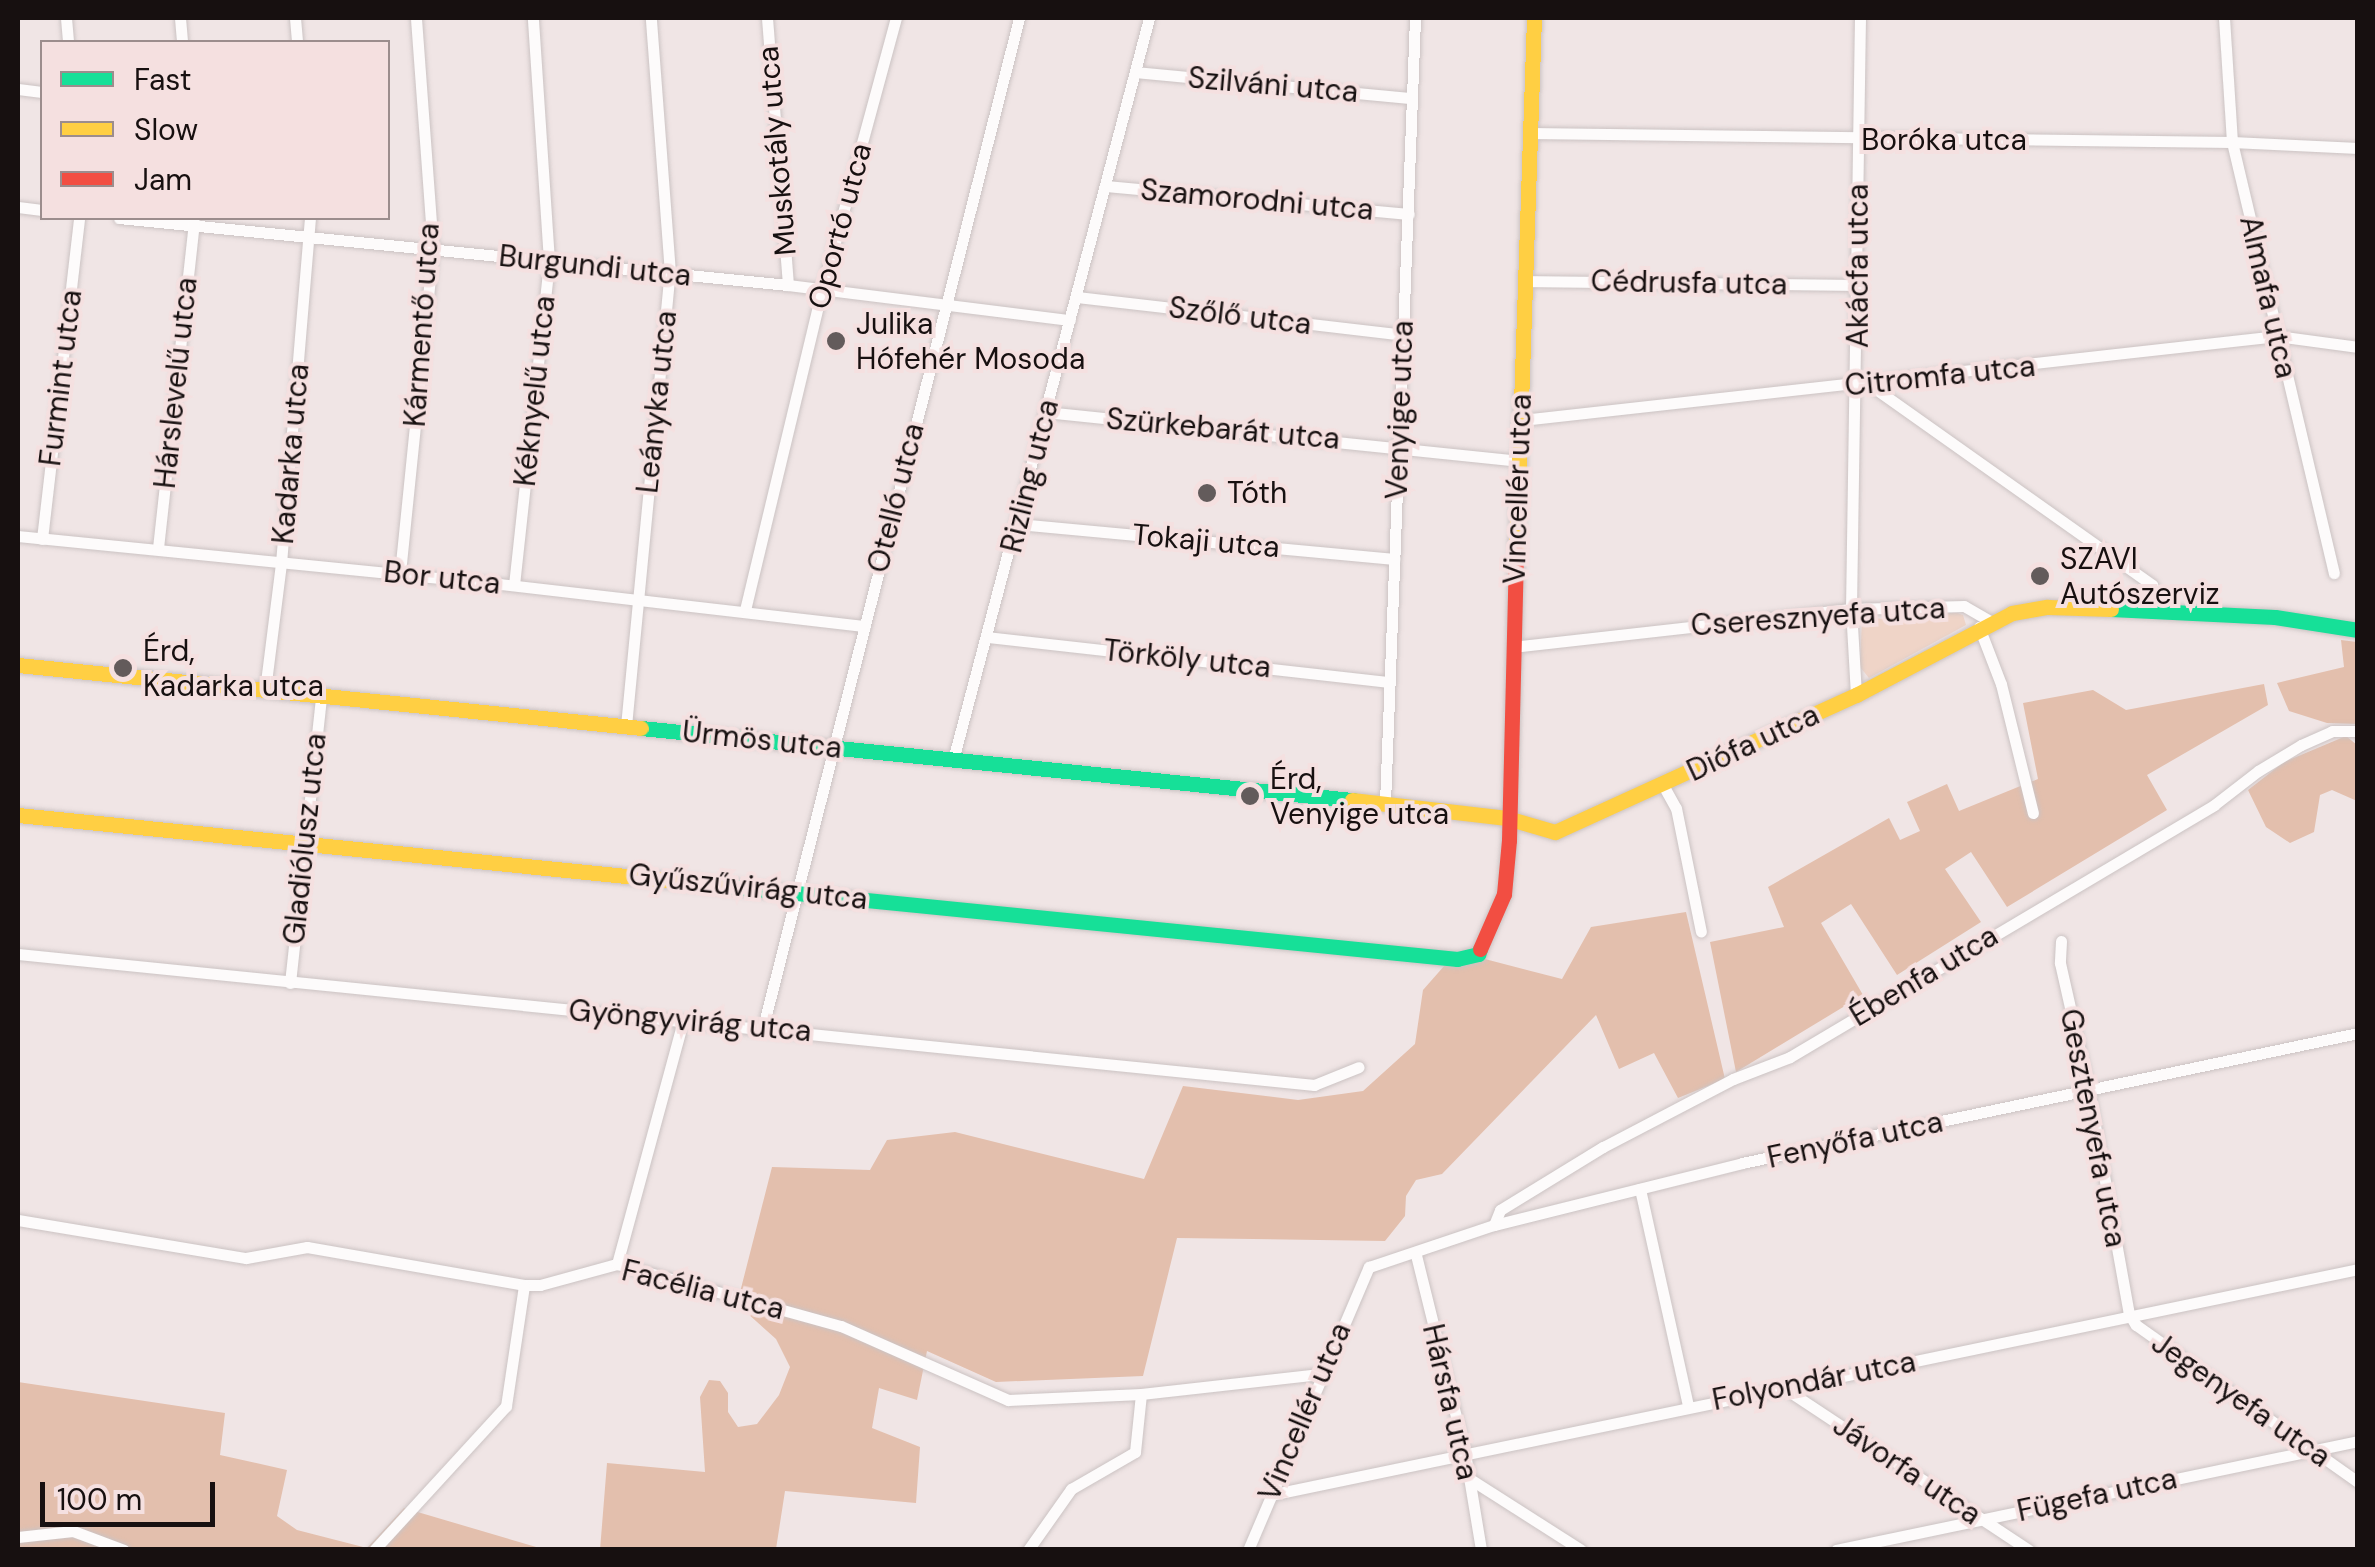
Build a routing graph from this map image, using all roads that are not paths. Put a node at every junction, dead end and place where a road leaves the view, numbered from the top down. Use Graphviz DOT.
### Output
graph roads {
  1 [pos="416,18"];
  2 [pos="533,18"];
  3 [pos="650,18"];
  4 [pos="766,18"];
  5 [pos="896,18"];
  6 [pos="1019,18"];
  7 [pos="1148,18"];
  8 [pos="1414,18"];
  9 [pos="1534,18"];
  10 [pos="1860,18"];
  11 [pos="2224,18"];
  12 [pos="1135,72"];
  13 [pos="1412,98"];
  14 [pos="1530,133"];
  15 [pos="1860,140"];
  16 [pos="2232,142"];
  17 [pos="2358,148"];
  18 [pos="1106,186"];
  19 [pos="1409,214"];
  20 [pos="79,220"];
  21 [pos="169,220"];
  22 [pos="310,220"];
  23 [pos="194,221"];
  24 [pos="312,236"];
  25 [pos="433,250"];
  26 [pos="549,261"];
  27 [pos="670,273"];
  28 [pos="1524,281"];
  29 [pos="788,284"];
  30 [pos="1854,285"];
  31 [pos="822,290"];
  32 [pos="1077,297"];
  33 [pos="944,304"];
  34 [pos="1070,320"];
  35 [pos="1402,335"];
  36 [pos="2277,336"];
  37 [pos="2358,347"];
  38 [pos="1864,385"];
  39 [pos="1046,412"];
  40 [pos="1522,420"];
  41 [pos="1400,446"];
  42 [pos="1519,461"];
  43 [pos="1018,524"];
  44 [pos="18,536"];
  45 [pos="42,538"];
  46 [pos="158,548"];
  47 [pos="1394,559"];
  48 [pos="281,563"];
  49 [pos="400,573"];
  50 [pos="2334,574"];
  51 [pos="514,586"];
  52 [pos="636,598"];
  53 [pos="1851,609"];
  54 [pos="745,610"];
  55 [pos="2159,610"];
  56 [pos="1985,624"];
  57 [pos="865,626"];
  58 [pos="2358,630"];
  59 [pos="987,636"];
  60 [pos="1512,646"];
  61 [pos="18,665"];
  62 [pos="1388,682"];
  63 [pos="265,690"];
  64 [pos="1856,694"];
  65 [pos="320,696"];
  66 [pos="626,726"];
  67 [pos="2358,731"];
  68 [pos="831,746"];
  69 [pos="953,760"];
  70 [pos="1663,785"];
  71 [pos="1384,803"];
  72 [pos="2034,813"];
  73 [pos="18,816"];
  74 [pos="1507,818"];
  75 [pos="306,842"];
  76 [pos="798,892"];
  77 [pos="1701,932"];
  78 [pos="2061,942"];
  79 [pos="18,954"];
  80 [pos="1478,954"];
  81 [pos="290,982"];
  82 [pos="682,1021"];
  83 [pos="763,1028"];
  84 [pos="2358,1033"];
  85 [pos="1359,1068"];
  86 [pos="2089,1092"];
  87 [pos="1640,1188"];
  88 [pos="18,1220"];
  89 [pos="1494,1226"];
  90 [pos="1416,1255"];
  91 [pos="617,1264"];
  92 [pos="2358,1269"];
  93 [pos="1362,1275"];
  94 [pos="524,1284"];
  95 [pos="2130,1314"];
  96 [pos="1320,1374"];
  97 [pos="1786,1390"];
  98 [pos="1141,1394"];
  99 [pos="1688,1406"];
  100 [pos="2358,1442"];
  101 [pos="2312,1451"];
  102 [pos="1464,1453"];
  103 [pos="1467,1476"];
  104 [pos="2358,1482"];
  105 [pos="1270,1495"];
  106 [pos="1980,1519"];
  107 [pos="18,1537"];
  108 [pos="124,1550"];
  109 [pos="374,1550"];
  110 [pos="1028,1550"];
  111 [pos="1248,1550"];
  112 [pos="1481,1550"];
  113 [pos="1581,1550"];
  114 [pos="1836,1550"];
  115 [pos="2029,1550"];
  1 -- 25 [label="street, Kármentő utca"];
  2 -- 26 [label="street, Kéknyelű utca"];
  3 -- 27 [label="street, Leányka utca"];
  4 -- 29 [label="street, Muskotály utca"];
  5 -- 31 [label="street, Oportó utca"];
  6 -- 33 [label="street, Otelló utca"];
  7 -- 12 [label="street, Rizling utca"];
  8 -- 13 [label="street, Venyige utca"];
  9 -- 14 [label="street, Vincellér utca"];
  10 -- 15 [label="street, Akácfa utca"];
  11 -- 16 [label="street, Almafa utca"];
  12 -- 13 [label="street, Szilváni utca"];
  12 -- 18 [label="street, Rizling utca"];
  13 -- 19 [label="street, Venyige utca"];
  14 -- 15 [label="street, Boróka utca"];
  14 -- 28 [label="street, Vincellér utca"];
  15 -- 16 [label="street, Boróka utca"];
  15 -- 30 [label="street, Akácfa utca"];
  16 -- 17 [label="street, Boróka utca"];
  16 -- 36 [label="street, Almafa utca"];
  18 -- 19 [label="street, Szamorodni utca"];
  18 -- 32 [label="street, Rizling utca"];
  19 -- 35 [label="street, Venyige utca"];
  20 -- 45 [label="street, Furmint utca"];
  21 -- 23 [label="street, Burgundi utca"];
  22 -- 24 [label="street, Kadarka utca"];
  23 -- 24 [label="street, Burgundi utca"];
  23 -- 46 [label="street, Hárslevelű utca"];
  24 -- 25 [label="street, Burgundi utca"];
  24 -- 48 [label="street, Kadarka utca"];
  25 -- 26 [label="street, Burgundi utca"];
  25 -- 49 [label="street, Kármentő utca"];
  26 -- 27 [label="street, Burgundi utca"];
  26 -- 51 [label="street, Kéknyelű utca"];
  27 -- 29 [label="street, Burgundi utca"];
  27 -- 52 [label="street, Leányka utca"];
  28 -- 30 [label="street, Cédrusfa utca"];
  28 -- 40 [label="street, Vincellér utca"];
  29 -- 31 [label="street, Burgundi utca"];
  30 -- 38 [label="street, Akácfa utca"];
  31 -- 33 [label="street, Burgundi utca"];
  31 -- 54 [label="street, Oportó utca"];
  32 -- 34 [label="street, Rizling utca"];
  32 -- 35 [label="street, Szőlő utca"];
  33 -- 34 [label="street, Burgundi utca"];
  33 -- 57 [label="street, Otelló utca"];
  34 -- 39 [label="street, Rizling utca"];
  35 -- 41 [label="street, Venyige utca"];
  36 -- 37 [label="street, Citromfa utca"];
  36 -- 38 [label="street, Citromfa utca"];
  36 -- 50 [label="street, Almafa utca"];
  38 -- 40 [label="street, Citromfa utca"];
  38 -- 53 [label="street, Akácfa utca"];
  38 -- 55 [label="street"];
  39 -- 41 [label="street, Szürkebarát utca"];
  39 -- 43 [label="street, Rizling utca"];
  40 -- 42 [label="street, Vincellér utca"];
  41 -- 42 [label="street, Szürkebarát utca"];
  41 -- 47 [label="street, Venyige utca"];
  42 -- 60 [label="street, Vincellér utca"];
  43 -- 47 [label="street, Tokaji utca"];
  43 -- 59 [label="street, Rizling utca"];
  44 -- 45 [label="street, Bor utca"];
  45 -- 46 [label="street, Bor utca"];
  46 -- 48 [label="street, Bor utca"];
  47 -- 62 [label="street, Venyige utca"];
  48 -- 49 [label="street, Bor utca"];
  48 -- 63 [label="street, Kadarka utca"];
  49 -- 51 [label="street, Bor utca"];
  51 -- 52 [label="street, Bor utca"];
  52 -- 54 [label="street, Bor utca"];
  52 -- 66 [label="street, Leányka utca"];
  53 -- 56 [label="street, Cseresznyefa utca"];
  53 -- 60 [label="street, Cseresznyefa utca"];
  53 -- 64 [label="street, Akácfa utca"];
  54 -- 57 [label="street, Bor utca"];
  55 -- 56 [label="street, Cseresznyefa utca"];
  55 -- 58 [label="street, Cseresznyefa utca"];
  56 -- 64 [label="street, Diófa utca"];
  56 -- 72 [label="street"];
  57 -- 68 [label="street, Otelló utca"];
  59 -- 62 [label="street, Törköly utca"];
  59 -- 69 [label="street, Rizling utca"];
  60 -- 74 [label="street, Vincellér utca"];
  61 -- 63 [label="street, Ürmös utca"];
  62 -- 71 [label="street, Venyige utca"];
  63 -- 65 [label="street, Ürmös utca"];
  64 -- 70 [label="street, Diófa utca"];
  65 -- 66 [label="street, Ürmös utca"];
  65 -- 75 [label="street, Gladiólusz utca"];
  66 -- 68 [label="street, Ürmös utca"];
  67 -- 89 [label="street, Ébenfa utca"];
  68 -- 69 [label="street, Ürmös utca"];
  68 -- 76 [label="street, Otelló utca"];
  69 -- 71 [label="street, Ürmös utca"];
  70 -- 74 [label="street, Diófa utca"];
  70 -- 77 [label="street"];
  71 -- 74 [label="street, Ürmös utca"];
  73 -- 75 [label="street, Gyűszűvirág utca"];
  74 -- 80 [label="street, Vincellér utca"];
  75 -- 76 [label="street, Gyűszűvirág utca"];
  75 -- 81 [label="street, Gladiólusz utca"];
  76 -- 80 [label="street, Gyűszűvirág utca"];
  76 -- 83 [label="street, Otelló utca"];
  78 -- 86 [label="street, Gesztenyefa utca"];
  79 -- 81 [label="street, Gyöngyvirág utca"];
  81 -- 82 [label="street, Gyöngyvirág utca"];
  82 -- 83 [label="street, Gyöngyvirág utca"];
  82 -- 91 [label="street"];
  83 -- 85 [label="street, Gyöngyvirág utca"];
  84 -- 86 [label="street, Fenyőfa utca"];
  86 -- 87 [label="street, Fenyőfa utca"];
  86 -- 95 [label="street, Gesztenyefa utca"];
  87 -- 89 [label="street, Fenyőfa utca"];
  87 -- 99 [label="street"];
  88 -- 94 [label="street, Facélia utca"];
  89 -- 90 [label="street, Fenyőfa utca"];
  90 -- 93 [label="street, Fenyőfa utca"];
  90 -- 102 [label="street, Hársfa utca"];
  91 -- 94 [label="street, Facélia utca"];
  91 -- 98 [label="street, Facélia utca"];
  92 -- 95 [label="street, Folyondár utca"];
  93 -- 96 [label="street, Vincellér utca"];
  94 -- 109 [label="street"];
  95 -- 97 [label="street, Folyondár utca"];
  95 -- 101 [label="street, Jegenyefa utca"];
  96 -- 98 [label="street, Facélia utca"];
  96 -- 105 [label="street, Vincellér utca"];
  97 -- 99 [label="street, Folyondár utca"];
  97 -- 106 [label="street, Jávorfa utca"];
  98 -- 110 [label="street"];
  99 -- 102 [label="street, Folyondár utca"];
  100 -- 101 [label="street, Fügefa utca"];
  101 -- 104 [label="street, Jegenyefa utca"];
  101 -- 106 [label="street, Fügefa utca"];
  102 -- 103 [label="street, Hársfa utca"];
  102 -- 105 [label="street, Folyondár utca"];
  103 -- 112 [label="street, Hársfa utca"];
  103 -- 113 [label="street"];
  105 -- 111 [label="street, Vincellér utca"];
  106 -- 114 [label="street, Fügefa utca"];
  106 -- 115 [label="street, Jávorfa utca"];
  107 -- 108 [label="street"];
}
